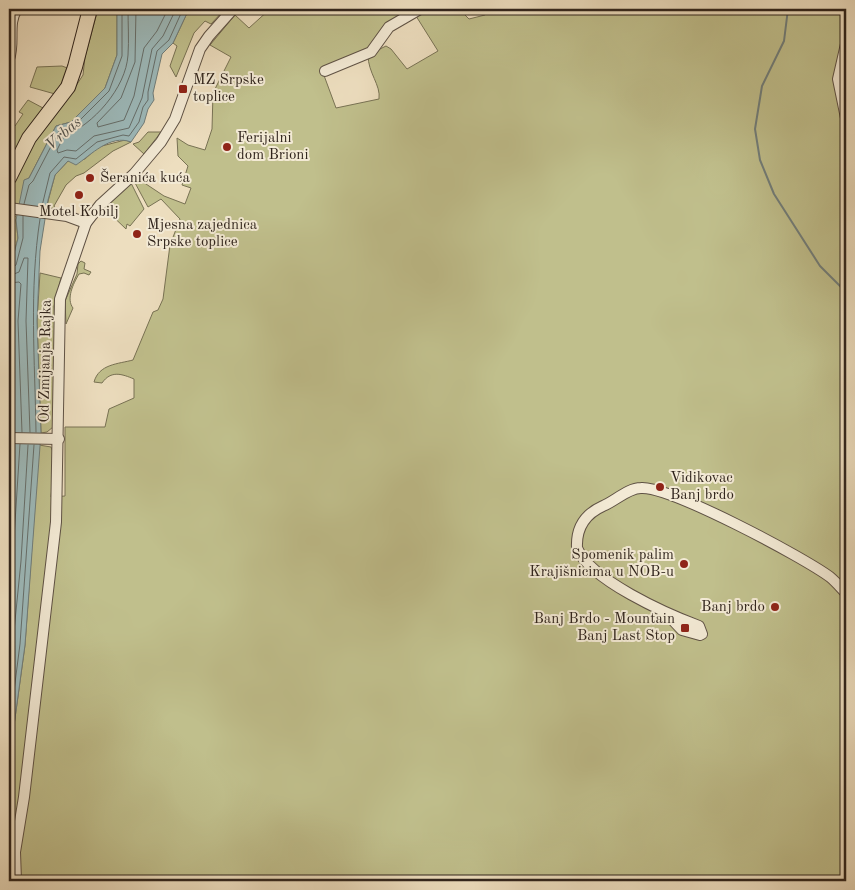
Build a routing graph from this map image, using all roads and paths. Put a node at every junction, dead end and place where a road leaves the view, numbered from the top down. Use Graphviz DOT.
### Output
graph roads {
  1 [pos="18,9"];
  2 [pos="90,9"];
  3 [pos="233,9"];
  4 [pos="420,9"];
  5 [pos="846,44"];
  6 [pos="9,59"];
  7 [pos="325,71"];
  8 [pos="846,118"];
  9 [pos="9,178"];
  10 [pos="13,208"];
  11 [pos="86,223"];
  12 [pos="9,438"];
  13 [pos="59,439"];
  14 [pos="846,593"];
  15 [pos="667,614"];
  16 [pos="16,881"];
  1 -- 6 [label="street"];
  2 -- 9 [label="main road"];
  3 -- 11 [label="street, Od Zmijanja Rajka"];
  4 -- 7 [label="street"];
  5 -- 8 [label="street"];
  10 -- 11 [label="street"];
  11 -- 13 [label="street, Od Zmijanja Rajka"];
  12 -- 13 [label="street"];
  13 -- 16 [label="street, Od Zmijanja Rajka"];
  14 -- 15 [label="street"];
}
